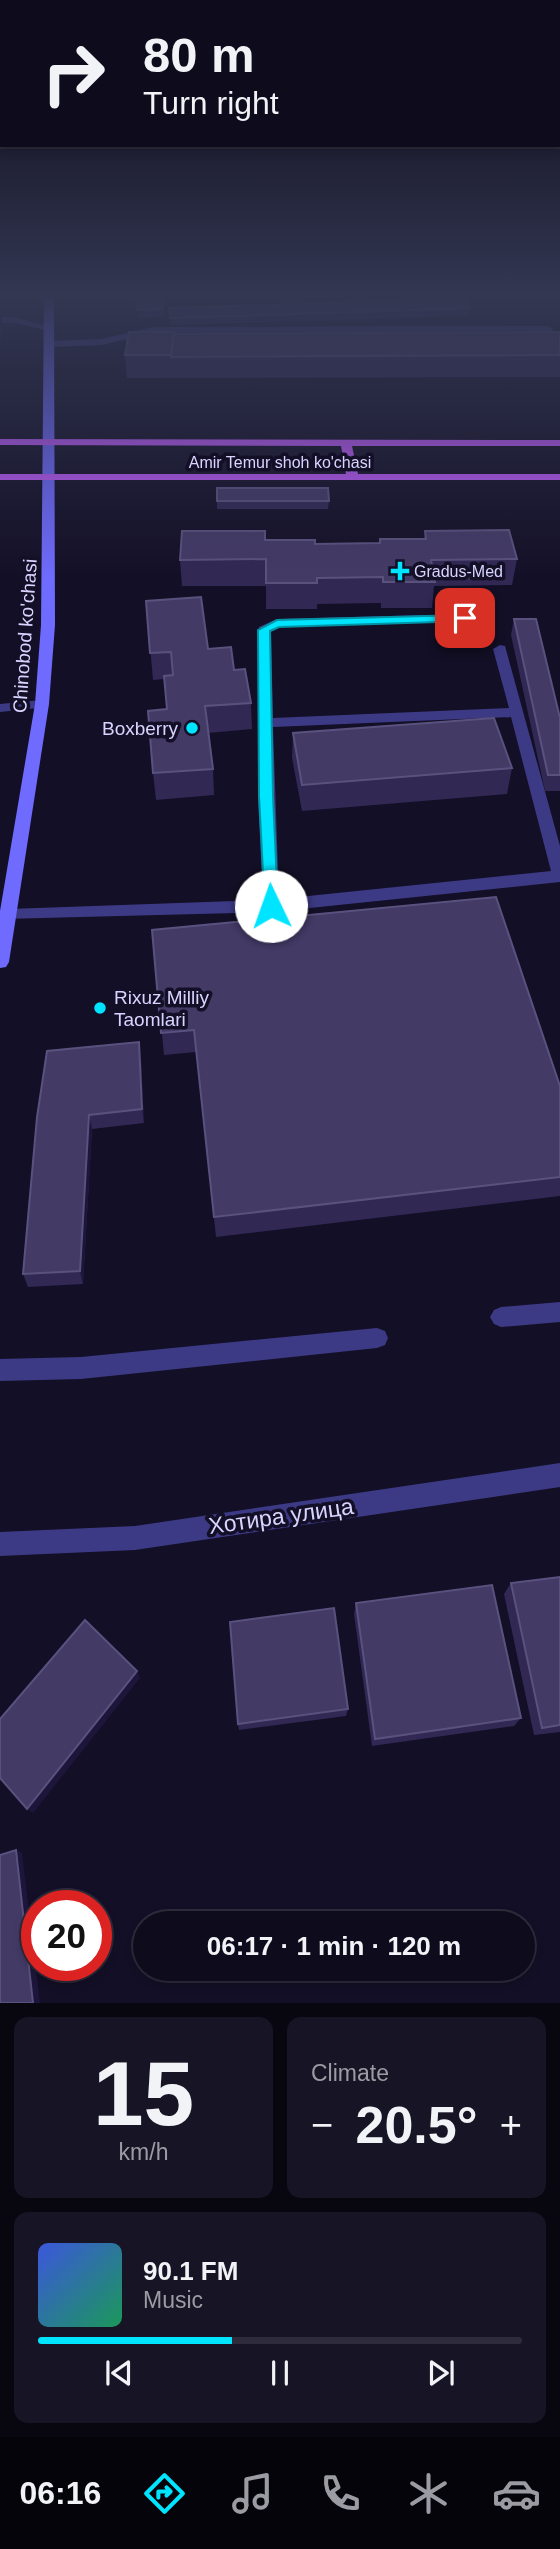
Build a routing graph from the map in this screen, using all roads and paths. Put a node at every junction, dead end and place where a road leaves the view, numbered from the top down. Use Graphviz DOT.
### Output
graph roads {
  1 [pos="49,391"];
  2 [pos="0,442"];
  3 [pos="49,443"];
  4 [pos="346,443"];
  5 [pos="560,443"];
  6 [pos="0,477"];
  7 [pos="47,477"];
  8 [pos="560,477"];
  9 [pos="353,478"];
  10 [pos="465,618"];
  11 [pos="500,649"];
  12 [pos="41,704"];
  13 [pos="0,708"];
  14 [pos="517,712"];
  15 [pos="266,723"];
  16 [pos="560,876"];
  17 [pos="271,906"];
  18 [pos="9,915"];
  19 [pos="0,962"];
  20 [pos="560,1312"];
  21 [pos="501,1317"];
  22 [pos="377,1339"];
  23 [pos="0,1370"];
  24 [pos="560,1475"];
  25 [pos="0,1544"];
  1 -- 3 [label="main road, Chinobod ko'chasi"];
  2 -- 3 [label="main road, Amir Temur shoh ko'chasi"];
  3 -- 4 [label="main road, Amir Temur shoh ko'chasi"];
  3 -- 7 [label="main road, Chinobod ko'chasi"];
  4 -- 5 [label="main road, Amir Temur shoh ko'chasi"];
  4 -- 9 [label="main road"];
  6 -- 7 [label="main road, Amir Temur shoh ko'chasi"];
  7 -- 9 [label="main road, Amir Temur shoh ko'chasi"];
  7 -- 12 [label="main road, Chinobod ko'chasi"];
  8 -- 9 [label="main road, Amir Temur shoh ko'chasi"];
  10 -- 15 [label="street"];
  11 -- 14 [label="street"];
  12 -- 13 [label="street"];
  12 -- 18 [label="main road, Chinobod ko'chasi"];
  14 -- 15 [label="street"];
  14 -- 16 [label="street"];
  15 -- 17 [label="street"];
  16 -- 17 [label="street"];
  17 -- 18 [label="street"];
  18 -- 19 [label="main road, Chinobod ko'chasi"];
  20 -- 21 [label="street"];
  22 -- 23 [label="street"];
  24 -- 25 [label="street, Хотира улица"];
}
